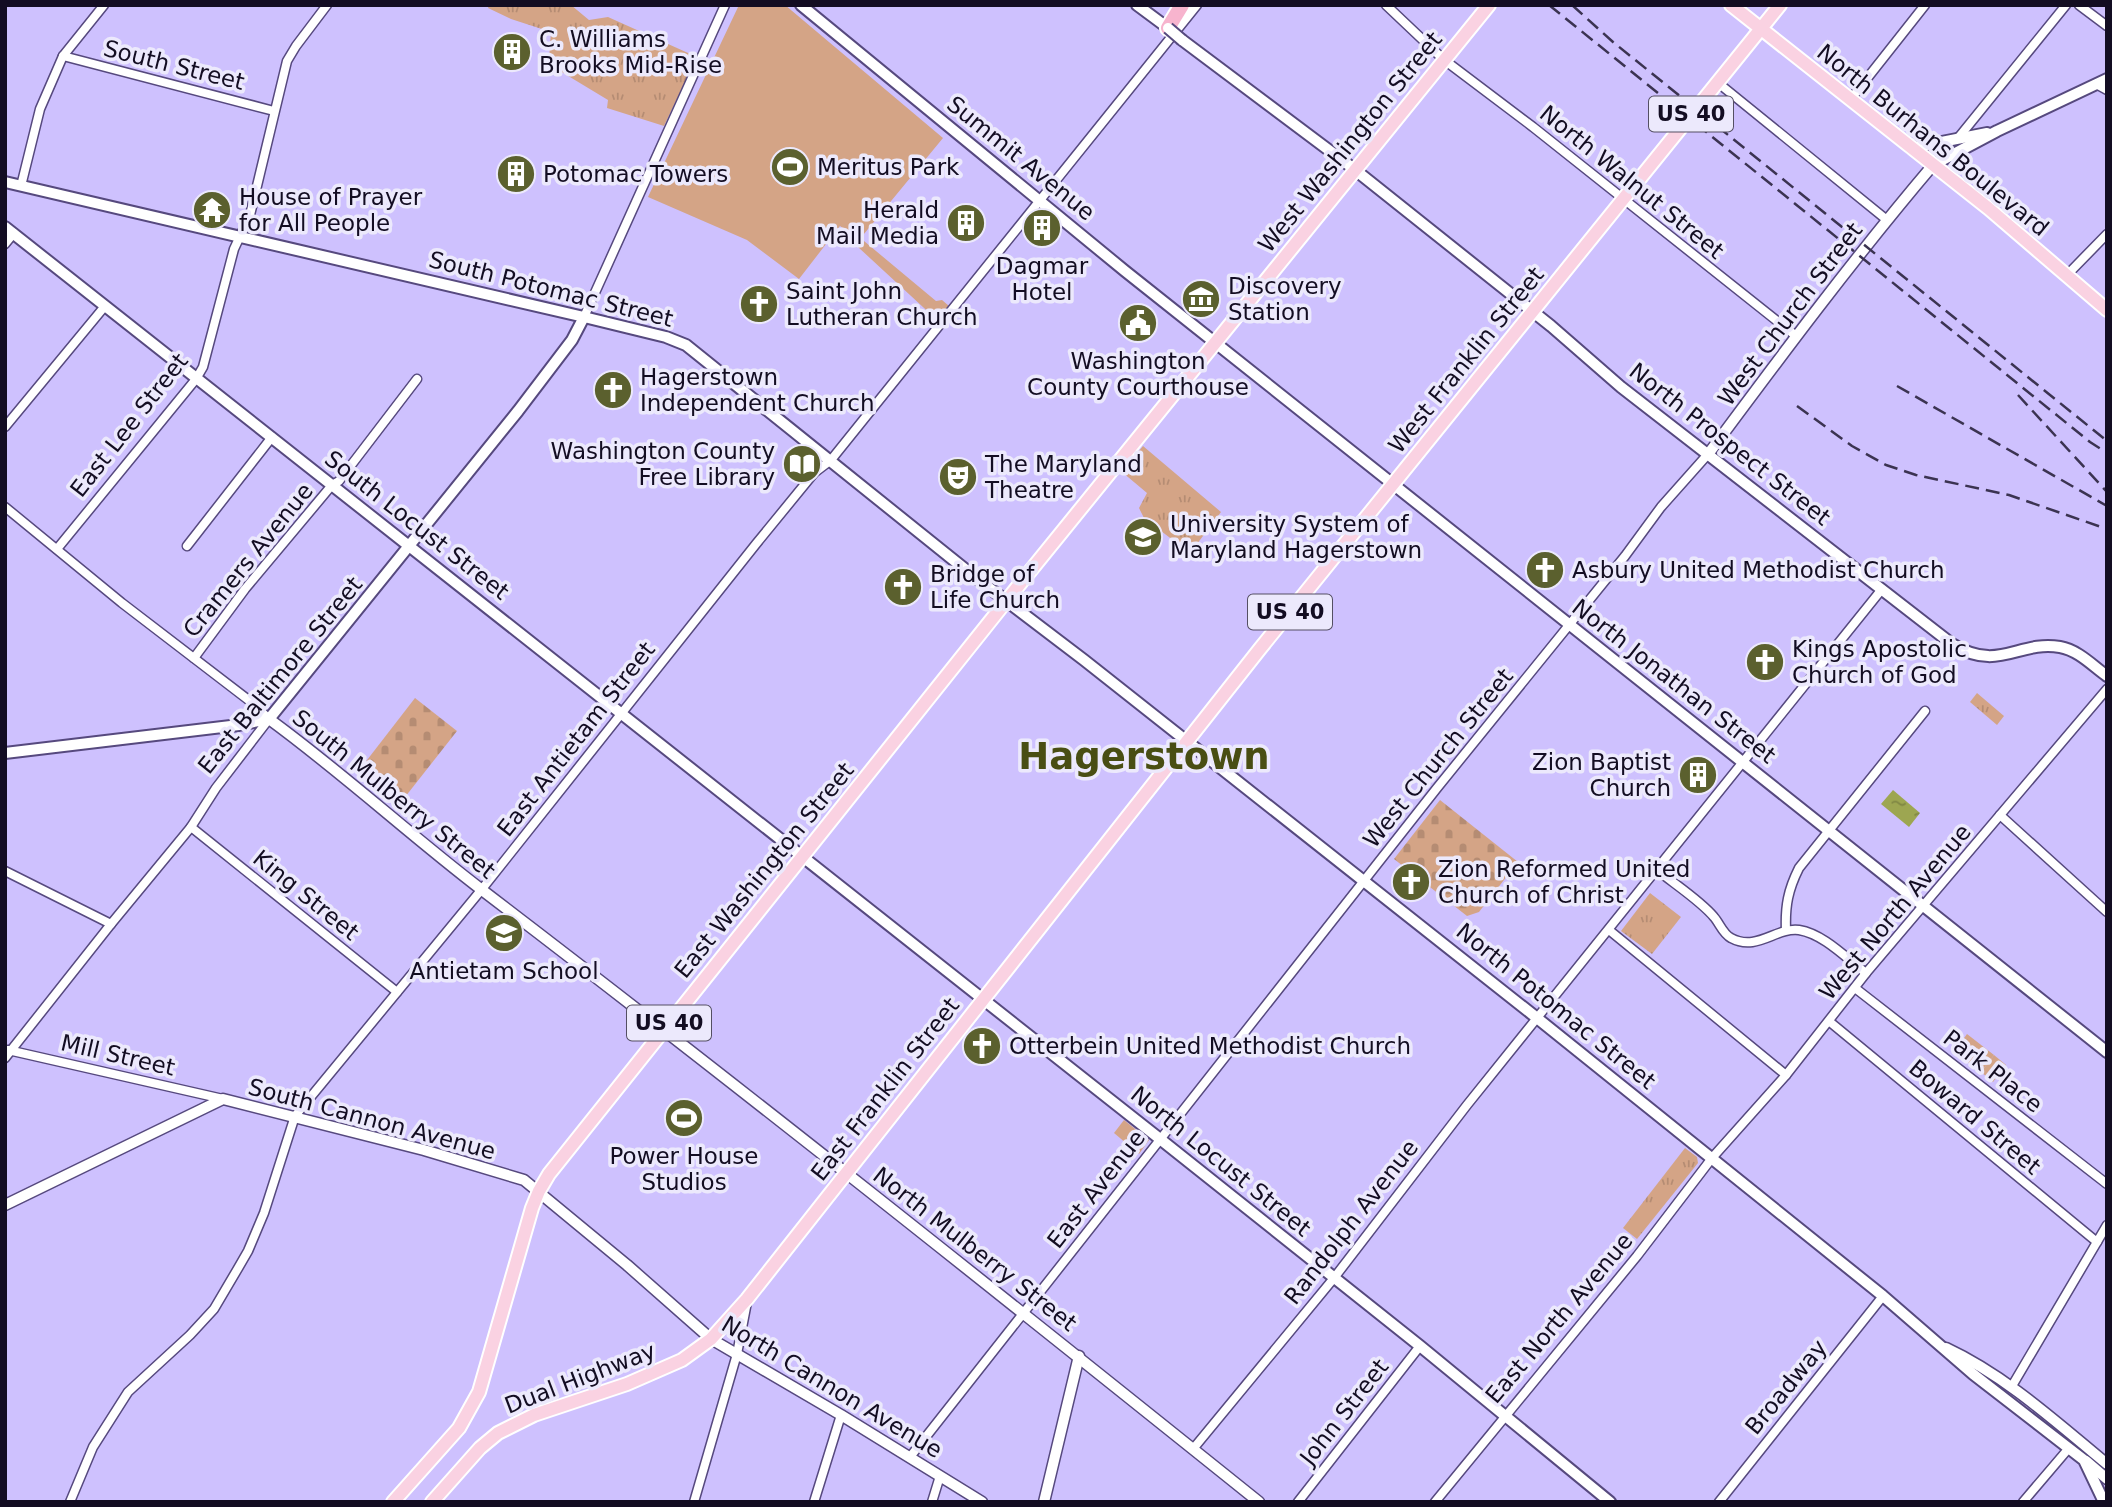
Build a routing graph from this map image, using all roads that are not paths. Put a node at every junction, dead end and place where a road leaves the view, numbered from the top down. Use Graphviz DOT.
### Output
graph roads {
  1 [pos="104,5"];
  2 [pos="327,5"];
  3 [pos="725,5"];
  4 [pos="801,5"];
  5 [pos="1137,5"];
  6 [pos="1182,5"];
  7 [pos="1197,5"];
  8 [pos="1386,5"];
  9 [pos="1489,5"];
  10 [pos="1731,5"];
  11 [pos="1780,5"];
  12 [pos="1925,5"];
  13 [pos="2066,5"];
  14 [pos="2079,5"];
  15 [pos="2107,26"];
  16 [pos="1168,28"];
  17 [pos="1761,29"];
  18 [pos="63,56"];
  19 [pos="1443,59"];
  20 [pos="1717,82"];
  21 [pos="2102,82"];
  22 [pos="2107,90"];
  23 [pos="1850,100"];
  24 [pos="274,111"];
  25 [pos="1997,131"];
  26 [pos="1959,137"];
  27 [pos="1911,148"];
  28 [pos="1933,166"];
  29 [pos="1354,169"];
  30 [pos="5,182"];
  31 [pos="21,186"];
  32 [pos="1622,200"];
  33 [pos="1040,201"];
  34 [pos="1887,220"];
  35 [pos="10,230"];
  36 [pos="2107,234"];
  37 [pos="239,236"];
  38 [pos="5,244"];
  39 [pos="2067,275"];
  40 [pos="105,306"];
  41 [pos="2107,310"];
  42 [pos="1532,311"];
  43 [pos="584,317"];
  44 [pos="1796,336"];
  45 [pos="1215,343"];
  46 [pos="196,379"];
  47 [pos="417,379"];
  48 [pos="5,427"];
  49 [pos="272,437"];
  50 [pos="1709,453"];
  51 [pos="831,460"];
  52 [pos="1393,484"];
  53 [pos="332,485"];
  54 [pos="5,506"];
  55 [pos="187,546"];
  56 [pos="410,546"];
  57 [pos="57,549"];
  58 [pos="1882,589"];
  59 [pos="1006,601"];
  60 [pos="1570,625"];
  61 [pos="194,658"];
  62 [pos="2107,676"];
  63 [pos="2107,690"];
  64 [pos="1926,711"];
  65 [pos="620,713"];
  66 [pos="270,719"];
  67 [pos="1187,741"];
  68 [pos="5,753"];
  69 [pos="1743,762"];
  70 [pos="2000,815"];
  71 [pos="191,827"];
  72 [pos="1828,830"];
  73 [pos="802,857"];
  74 [pos="1656,869"];
  75 [pos="5,871"];
  76 [pos="1364,881"];
  77 [pos="482,889"];
  78 [pos="1924,906"];
  79 [pos="2107,912"];
  80 [pos="111,924"];
  81 [pos="1609,930"];
  82 [pos="1786,930"];
  83 [pos="1867,973"];
  84 [pos="1855,988"];
  85 [pos="397,992"];
  86 [pos="983,999"];
  87 [pos="1537,1018"];
  88 [pos="1830,1022"];
  89 [pos="664,1029"];
  90 [pos="2107,1052"];
  91 [pos="7,1053"];
  92 [pos="1786,1075"];
  93 [pos="223,1099"];
  94 [pos="295,1116"];
  95 [pos="1160,1139"];
  96 [pos="1712,1158"];
  97 [pos="847,1172"];
  98 [pos="2107,1184"];
  99 [pos="539,1191"];
  100 [pos="5,1205"];
  101 [pos="2107,1225"];
  102 [pos="2097,1242"];
  103 [pos="1334,1278"];
  104 [pos="1883,1296"];
  105 [pos="747,1299"];
  106 [pos="1023,1313"];
  107 [pos="711,1339"];
  108 [pos="1420,1346"];
  109 [pos="1943,1346"];
  110 [pos="737,1354"];
  111 [pos="1079,1356"];
  112 [pos="489,1364"];
  113 [pos="2012,1387"];
  114 [pos="841,1415"];
  115 [pos="1504,1416"];
  116 [pos="2073,1444"];
  117 [pos="1193,1449"];
  118 [pos="910,1457"];
  119 [pos="2084,1460"];
  120 [pos="2107,1464"];
  121 [pos="940,1476"];
  122 [pos="2107,1479"];
  123 [pos="439,1499"];
  124 [pos="70,1502"];
  125 [pos="393,1502"];
  126 [pos="694,1502"];
  127 [pos="814,1502"];
  128 [pos="932,1502"];
  129 [pos="982,1502"];
  130 [pos="1044,1502"];
  131 [pos="1259,1502"];
  132 [pos="1298,1502"];
  133 [pos="1435,1502"];
  134 [pos="1610,1502"];
  135 [pos="1720,1502"];
  136 [pos="2023,1502"];
  137 [pos="2104,1502"];
  1 -- 18 [label="street"];
  2 -- 24 [label="street, East Lee Street"];
  3 -- 43 [label="street"];
  4 -- 33 [label="main road, Summit Avenue"];
  5 -- 16 [label="main road, North Prospect Street"];
  6 -- 16 [label="highway"];
  7 -- 33 [label="street, East Antietam Street"];
  8 -- 19 [label="street, North Walnut Street"];
  9 -- 19 [label="main road, West Washington Street / US 40"];
  10 -- 17 [label="main road, North Burhans Boulevard"];
  11 -- 17 [label="main road, West Franklin Street / US 40"];
  12 -- 23 [label="street"];
  13 -- 26 [label="street"];
  14 -- 15 [label="street"];
  16 -- 29 [label="main road, North Prospect Street, bridge"];
  17 -- 20 [label="main road, West Franklin Street / US 40"];
  17 -- 23 [label="main road, North Burhans Boulevard"];
  18 -- 24 [label="street, South Street"];
  18 -- 31 [label="street"];
  19 -- 29 [label="main road, West Washington Street / US 40"];
  19 -- 32 [label="street, North Walnut Street"];
  20 -- 32 [label="main road, West Franklin Street / US 40"];
  20 -- 34 [label="street"];
  21 -- 22 [label="street"];
  21 -- 25 [label="main road"];
  23 -- 27 [label="main road, North Burhans Boulevard"];
  24 -- 37 [label="street, East Lee Street"];
  25 -- 26 [label="main road"];
  25 -- 28 [label="main road"];
  26 -- 27 [label="main road"];
  27 -- 28 [label="main road, North Burhans Boulevard"];
  28 -- 34 [label="street, West Church Street"];
  28 -- 39 [label="main road, North Burhans Boulevard"];
  29 -- 42 [label="main road, North Prospect Street"];
  29 -- 45 [label="main road, West Washington Street / US 40"];
  30 -- 31 [label="main road, South Potomac Street"];
  31 -- 37 [label="main road, South Potomac Street"];
  32 -- 42 [label="main road, West Franklin Street / US 40"];
  32 -- 44 [label="street, North Walnut Street"];
  33 -- 45 [label="main road, Summit Avenue"];
  33 -- 51 [label="street, East Antietam Street"];
  34 -- 44 [label="street, West Church Street"];
  35 -- 38 [label="street"];
  35 -- 40 [label="main road, South Locust Street"];
  36 -- 39 [label="street"];
  37 -- 43 [label="main road, South Potomac Street"];
  37 -- 46 [label="street, East Lee Street"];
  39 -- 41 [label="main road, North Burhans Boulevard"];
  40 -- 46 [label="main road, South Locust Street"];
  40 -- 48 [label="street"];
  42 -- 50 [label="main road, North Prospect Street"];
  42 -- 52 [label="main road, West Franklin Street / US 40"];
  43 -- 51 [label="main road, South Potomac Street"];
  43 -- 56 [label="main road, East Baltimore Street"];
  44 -- 50 [label="street, West Church Street"];
  45 -- 52 [label="main road, North Jonathan Street"];
  45 -- 59 [label="main road, West Washington Street / US 40"];
  46 -- 49 [label="main road, South Locust Street"];
  46 -- 57 [label="street, East Lee Street"];
  47 -- 53 [label="street, Cramers Avenue"];
  49 -- 53 [label="main road, South Locust Street"];
  49 -- 55 [label="street"];
  50 -- 58 [label="main road, North Prospect Street"];
  50 -- 60 [label="street, West Church Street"];
  51 -- 59 [label="main road, South Potomac Street"];
  51 -- 65 [label="street, East Antietam Street"];
  52 -- 60 [label="main road, North Jonathan Street"];
  52 -- 67 [label="main road, West Franklin Street / US 40"];
  53 -- 56 [label="main road, South Locust Street"];
  53 -- 61 [label="street, Cramers Avenue"];
  54 -- 57 [label="street, South Mulberry Street"];
  56 -- 65 [label="main road, South Locust Street"];
  56 -- 66 [label="main road, East Baltimore Street"];
  57 -- 61 [label="street, South Mulberry Street"];
  58 -- 62 [label="main road, North Prospect Street"];
  58 -- 69 [label="street, Randolph Avenue"];
  59 -- 67 [label="main road, North Potomac Street"];
  59 -- 73 [label="main road, East Washington Street / US 40"];
  60 -- 69 [label="main road, North Jonathan Street"];
  60 -- 76 [label="street, West Church Street"];
  61 -- 66 [label="street, South Mulberry Street"];
  63 -- 70 [label="street, West North Avenue"];
  64 -- 72 [label="street"];
  65 -- 73 [label="main road, South Locust Street"];
  65 -- 77 [label="street, East Antietam Street"];
  66 -- 68 [label="main road"];
  66 -- 71 [label="street, East Baltimore Street"];
  66 -- 77 [label="street, South Mulberry Street"];
  67 -- 76 [label="main road, North Potomac Street"];
  67 -- 86 [label="main road, East Franklin Street / US 40"];
  69 -- 72 [label="main road, North Jonathan Street"];
  69 -- 74 [label="street, Randolph Avenue"];
  70 -- 78 [label="street, West North Avenue"];
  70 -- 79 [label="street"];
  71 -- 80 [label="street, East Baltimore Street"];
  71 -- 85 [label="street, King Street"];
  72 -- 78 [label="main road, North Jonathan Street"];
  72 -- 82 [label="street"];
  73 -- 86 [label="main road, North Locust Street"];
  73 -- 89 [label="main road, East Washington Street / US 40"];
  74 -- 81 [label="street, Randolph Avenue"];
  74 -- 82 [label="street"];
  75 -- 80 [label="street"];
  76 -- 87 [label="main road, North Potomac Street"];
  76 -- 95 [label="street, East Avenue"];
  77 -- 85 [label="street, East Antietam Street"];
  77 -- 89 [label="street, South Mulberry Street"];
  78 -- 83 [label="street, West North Avenue"];
  78 -- 90 [label="main road, North Jonathan Street"];
  80 -- 91 [label="street, East Baltimore Street"];
  81 -- 87 [label="street, Randolph Avenue"];
  81 -- 92 [label="street"];
  82 -- 83 [label="street"];
  83 -- 84 [label="street, West North Avenue"];
  84 -- 88 [label="street, West North Avenue"];
  84 -- 98 [label="street, Park Place"];
  85 -- 94 [label="street, East Antietam Street"];
  86 -- 95 [label="main road, North Locust Street"];
  86 -- 97 [label="main road, East Franklin Street / US 40"];
  87 -- 96 [label="main road, North Potomac Street"];
  87 -- 103 [label="street, Randolph Avenue"];
  88 -- 92 [label="street, West North Avenue"];
  88 -- 102 [label="street, Boward Street"];
  89 -- 97 [label="street, North Mulberry Street"];
  89 -- 99 [label="main road, East Washington Street / US 40"];
  91 -- 93 [label="street, Mill Street"];
  92 -- 96 [label="street, West North Avenue"];
  93 -- 94 [label="street, South Cannon Avenue"];
  93 -- 100 [label="street, South Cannon Avenue"];
  94 -- 99 [label="street, South Cannon Avenue"];
  94 -- 124 [label="street, East Antietam Street"];
  95 -- 103 [label="main road, North Locust Street"];
  95 -- 106 [label="street, East Avenue"];
  96 -- 104 [label="main road, North Potomac Street"];
  96 -- 115 [label="street, East North Avenue"];
  97 -- 105 [label="main road, East Franklin Street / US 40"];
  97 -- 106 [label="street, North Mulberry Street"];
  99 -- 107 [label="street, North Cannon Avenue"];
  99 -- 112 [label="main road, East Washington Street / US 40"];
  101 -- 102 [label="street"];
  102 -- 113 [label="street"];
  103 -- 108 [label="main road, North Locust Street"];
  103 -- 117 [label="street, Randolph Avenue"];
  104 -- 109 [label="main road, North Potomac Street"];
  104 -- 135 [label="street, Broadway"];
  105 -- 107 [label="main road, Dual Highway / US 40"];
  105 -- 110 [label="street, East Franklin Street"];
  106 -- 111 [label="street, North Mulberry Street"];
  106 -- 118 [label="street, East Avenue"];
  107 -- 110 [label="street, North Cannon Avenue"];
  107 -- 123 [label="main road, Dual Highway / US 40"];
  108 -- 115 [label="main road, North Locust Street"];
  108 -- 132 [label="street, John Street"];
  109 -- 113 [label="street, North Potomac Street"];
  109 -- 116 [label="main road, North Potomac Street"];
  110 -- 114 [label="street, North Cannon Avenue"];
  110 -- 126 [label="street, East Franklin Street"];
  111 -- 117 [label="street, North Mulberry Street"];
  111 -- 130 [label="street"];
  112 -- 125 [label="main road, Dual Highway / US 40"];
  113 -- 116 [label="street, North Potomac Street"];
  114 -- 118 [label="street, North Cannon Avenue"];
  114 -- 127 [label="street"];
  115 -- 133 [label="street, East North Avenue"];
  115 -- 134 [label="main road, North Locust Street"];
  116 -- 119 [label="main road"];
  116 -- 120 [label="street"];
  116 -- 136 [label="street"];
  117 -- 131 [label="street, North Mulberry Street"];
  118 -- 121 [label="street, North Cannon Avenue"];
  119 -- 122 [label="street"];
  119 -- 137 [label="main road"];
  121 -- 128 [label="street"];
  121 -- 129 [label="street, North Cannon Avenue"];
}
